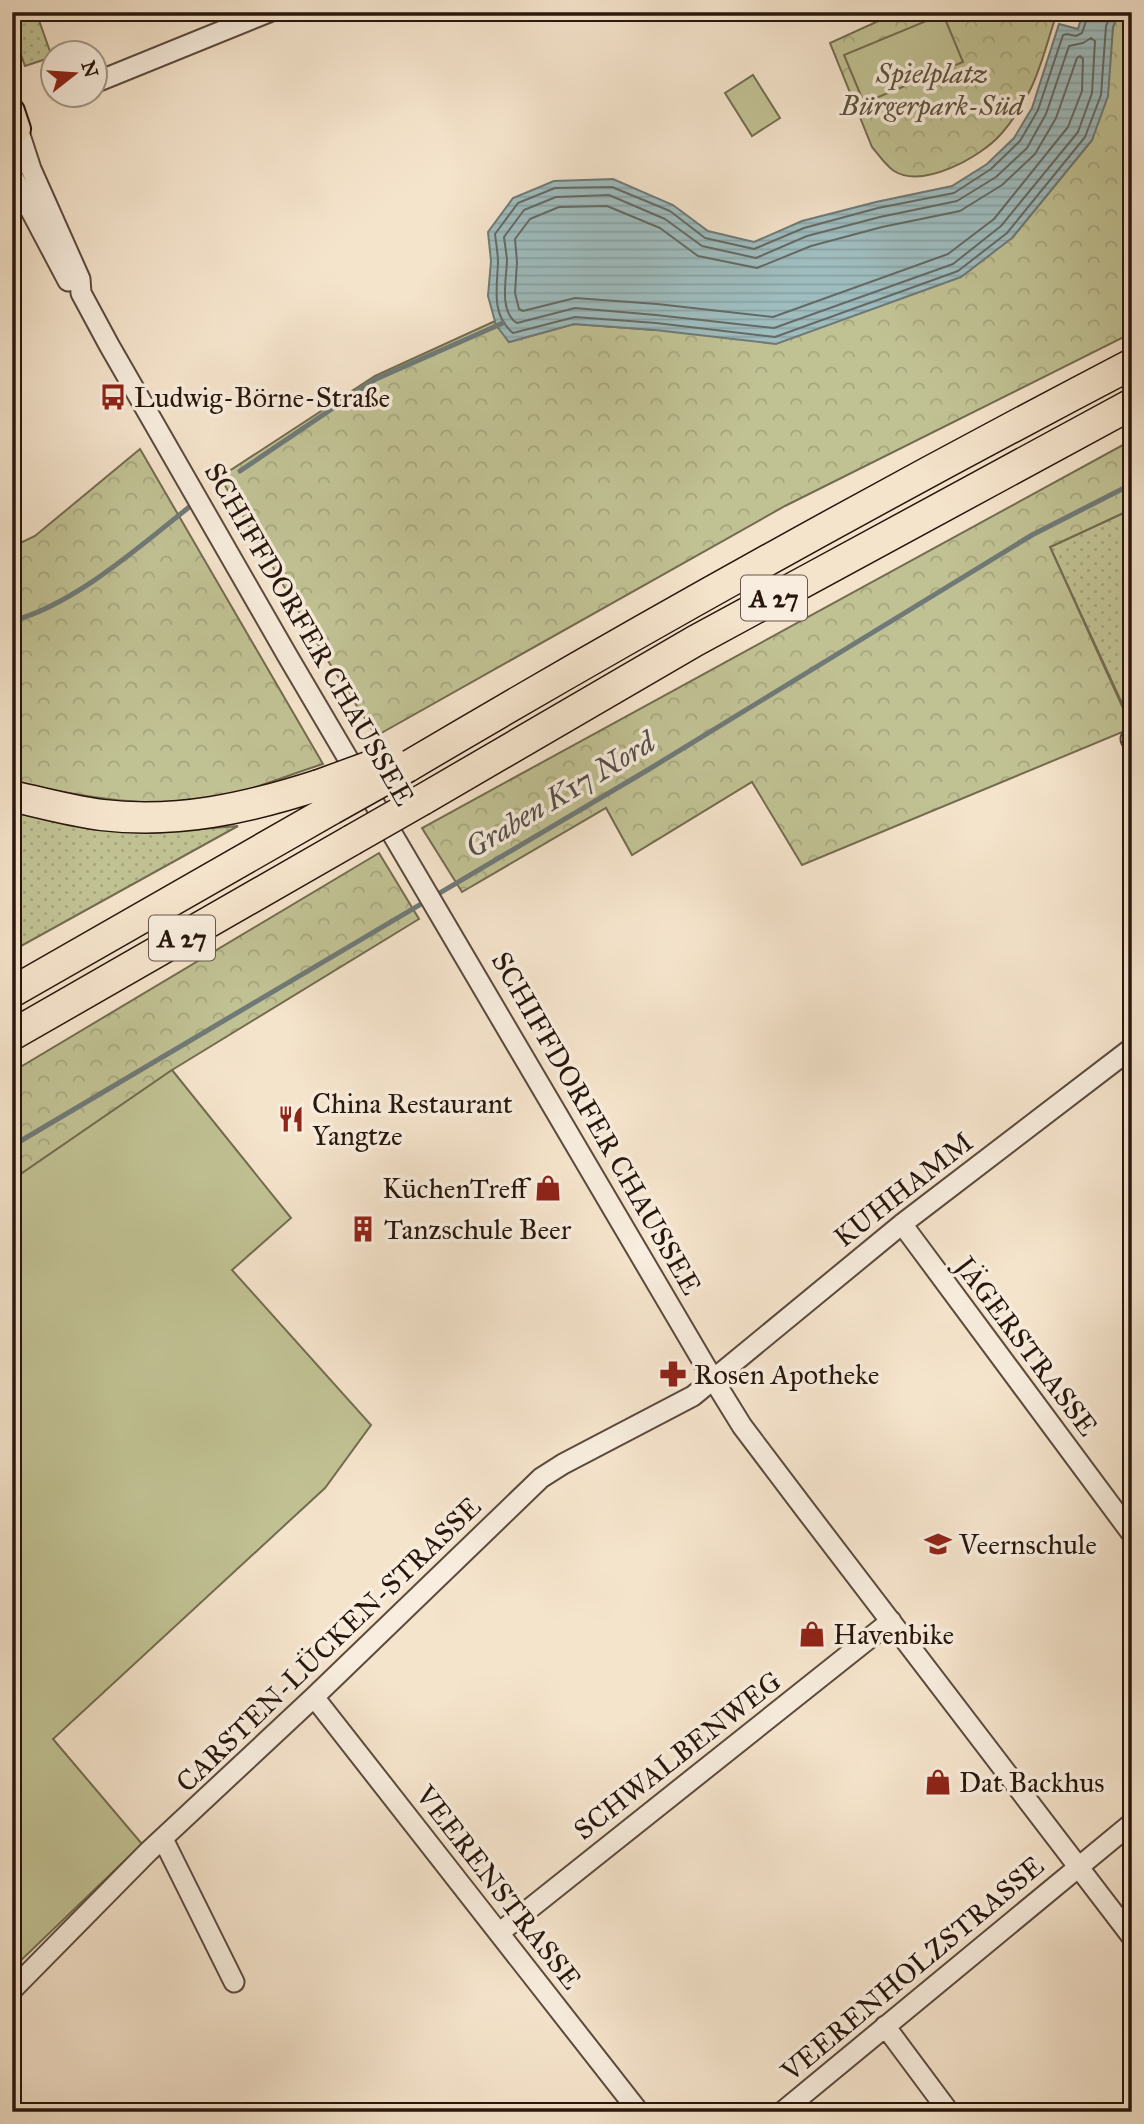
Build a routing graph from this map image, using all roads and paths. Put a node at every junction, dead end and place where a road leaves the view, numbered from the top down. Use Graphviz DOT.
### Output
graph roads {
  1 [pos="269,12"];
  2 [pos="108,77"];
  3 [pos="14,121"];
  4 [pos="12,174"];
  5 [pos="81,293"];
  6 [pos="1132,364"];
  7 [pos="1132,404"];
  8 [pos="12,796"];
  9 [pos="326,797"];
  10 [pos="12,992"];
  11 [pos="12,1035"];
  12 [pos="1132,1048"];
  13 [pos="902,1224"];
  14 [pos="713,1380"];
  15 [pos="1132,1534"];
  16 [pos="891,1621"];
  17 [pos="314,1697"];
  18 [pos="1132,1823"];
  19 [pos="163,1839"];
  20 [pos="1078,1867"];
  21 [pos="499,1933"];
  22 [pos="1132,1937"];
  23 [pos="234,1982"];
  24 [pos="12,1990"];
  25 [pos="885,2026"];
  26 [pos="639,2112"];
  27 [pos="782,2112"];
  28 [pos="949,2112"];
  1 -- 2 [label="street"];
  3 -- 5 [label="street, SCHIFFDORFER CHAUSSEE"];
  4 -- 5 [label="street, SCHIFFDORFER CHAUSSEE"];
  5 -- 14 [label="street, SCHIFFDORFER CHAUSSEE"];
  6 -- 9 [label="highway, A 27, bridge"];
  7 -- 11 [label="highway, A 27, bridge"];
  8 -- 9 [label="highway"];
  9 -- 10 [label="highway, A 27"];
  12 -- 13 [label="street, KUHHAMM"];
  13 -- 14 [label="street, KUHHAMM"];
  13 -- 15 [label="street, JÄGERSTRASSE"];
  14 -- 16 [label="street, SCHIFFDORFER CHAUSSEE"];
  14 -- 17 [label="street, CARSTEN-LÜCKEN-STRASSE"];
  16 -- 20 [label="street, SCHIFFDORFER CHAUSSEE"];
  16 -- 21 [label="street, SCHWALBENWEG"];
  17 -- 19 [label="street, CARSTEN-LÜCKEN-STRASSE"];
  17 -- 21 [label="street, VEERENSTRASSE"];
  18 -- 20 [label="street, VEERENHOLZSTRASSE"];
  19 -- 23 [label="street"];
  19 -- 24 [label="street, CARSTEN-LÜCKEN-STRASSE"];
  20 -- 22 [label="street, SCHIFFDORFER CHAUSSEE"];
  20 -- 25 [label="street, VEERENHOLZSTRASSE"];
  21 -- 26 [label="street, VEERENSTRASSE"];
  25 -- 27 [label="street, VEERENHOLZSTRASSE"];
  25 -- 28 [label="street"];
}
